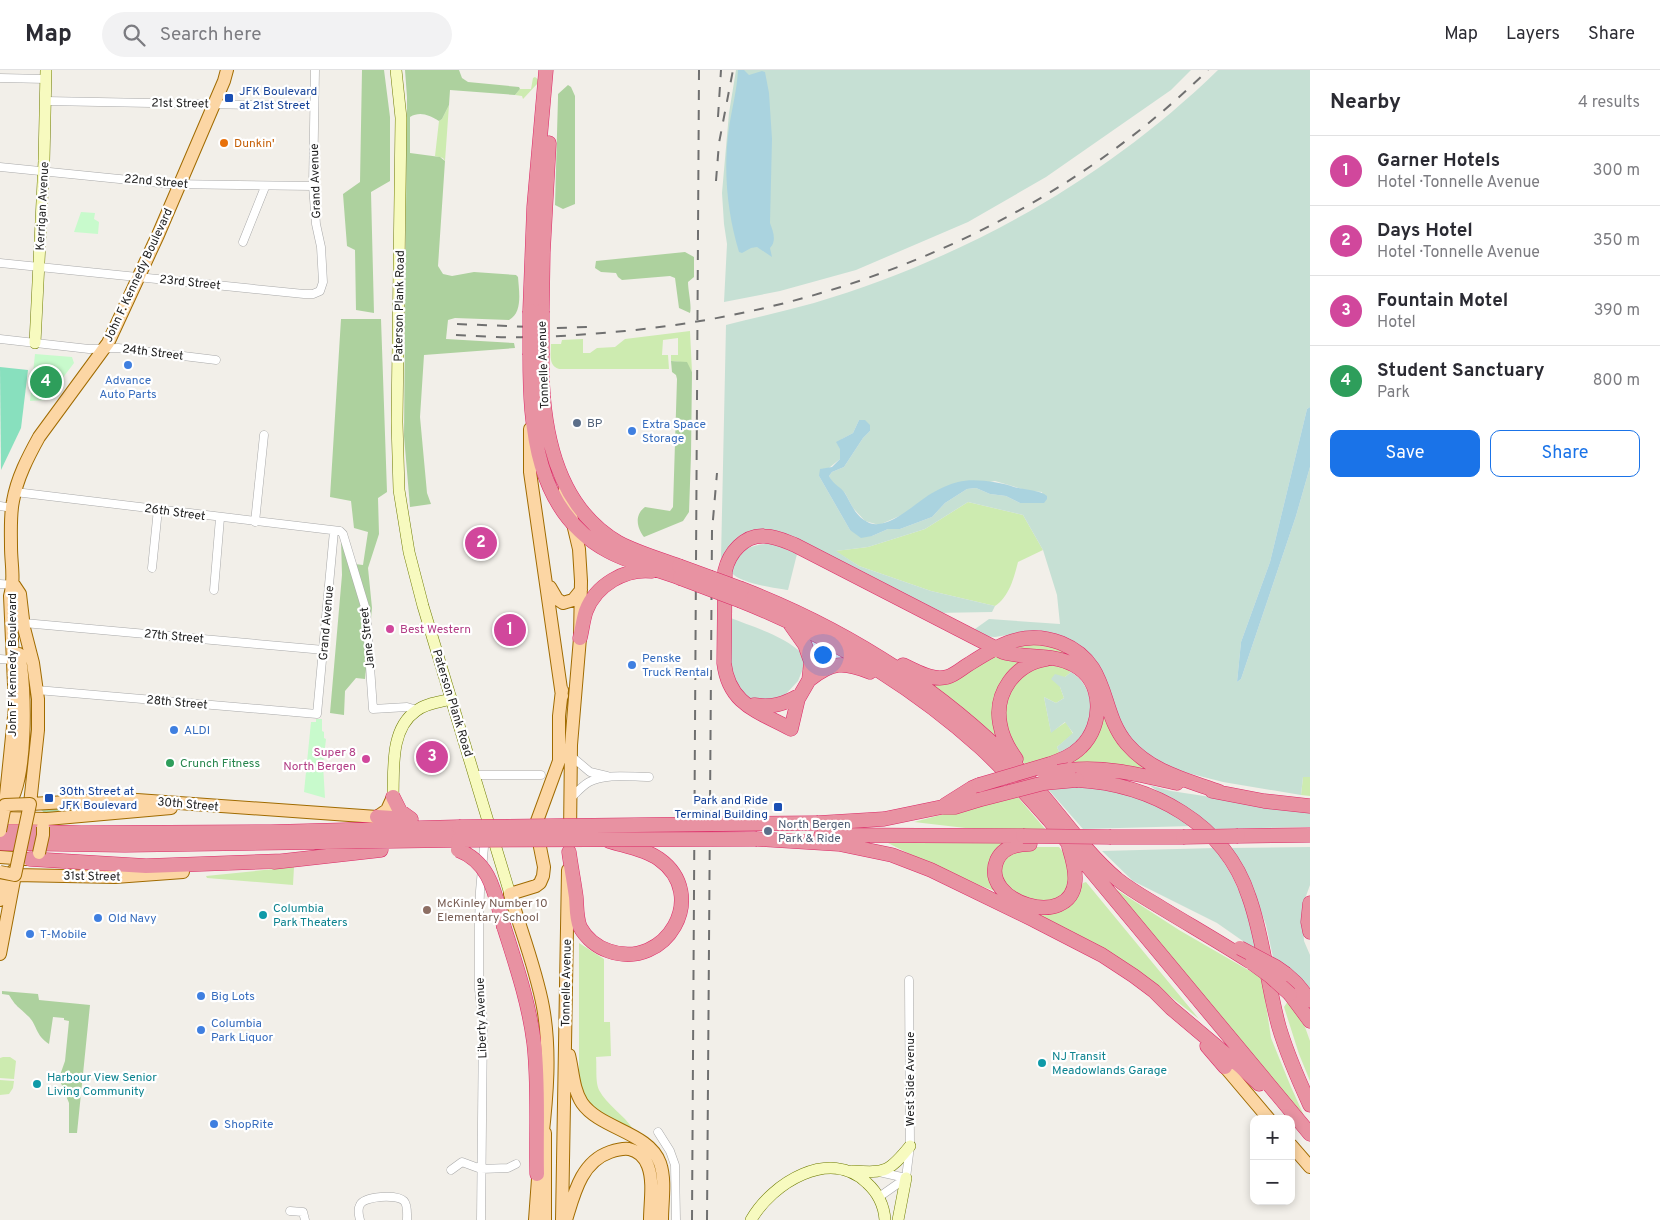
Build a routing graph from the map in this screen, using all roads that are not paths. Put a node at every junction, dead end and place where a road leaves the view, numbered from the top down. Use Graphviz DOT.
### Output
graph roads {
  1 [pos="227,70"];
  2 [pos="315,70"];
  3 [pos="396,70"];
  4 [pos="546,70"];
  5 [pos="554,70"];
  6 [pos="46,74"];
  7 [pos="0,78"];
  8 [pos="46,101"];
  9 [pos="214,104"];
  10 [pos="314,106"];
  11 [pos="0,167"];
  12 [pos="43,171"];
  13 [pos="180,184"];
  14 [pos="313,186"];
  15 [pos="265,187"];
  16 [pos="540,207"];
  17 [pos="243,242"];
  18 [pos="0,263"];
  19 [pos="39,268"];
  20 [pos="138,277"];
  21 [pos="320,291"];
  22 [pos="0,339"];
  23 [pos="35,343"];
  24 [pos="105,348"];
  25 [pos="536,355"];
  26 [pos="216,360"];
  27 [pos="530,399"];
  28 [pos="264,435"];
  29 [pos="563,482"];
  30 [pos="15,492"];
  31 [pos="6,507"];
  32 [pos="158,509"];
  33 [pos="220,518"];
  34 [pos="256,522"];
  35 [pos="574,526"];
  36 [pos="334,531"];
  37 [pos="152,568"];
  38 [pos="676,572"];
  39 [pos="547,583"];
  40 [pos="0,584"];
  41 [pos="14,585"];
  42 [pos="214,590"];
  43 [pos="581,590"];
  44 [pos="741,595"];
  45 [pos="788,621"];
  46 [pos="20,625"];
  47 [pos="580,638"];
  48 [pos="994,648"];
  49 [pos="868,649"];
  50 [pos="324,650"];
  51 [pos="1053,658"];
  52 [pos="6,660"];
  53 [pos="809,680"];
  54 [pos="906,688"];
  55 [pos="37,690"];
  56 [pos="562,690"];
  57 [pos="800,695"];
  58 [pos="452,699"];
  59 [pos="743,703"];
  60 [pos="778,705"];
  61 [pos="417,710"];
  62 [pos="317,714"];
  63 [pos="791,725"];
  64 [pos="571,751"];
  65 [pos="475,775"];
  66 [pos="541,775"];
  67 [pos="1073,775"];
  68 [pos="611,777"];
  69 [pos="649,777"];
  70 [pos="1031,783"];
  71 [pos="1220,792"];
  72 [pos="977,793"];
  73 [pos="393,797"];
  74 [pos="570,799"];
  75 [pos="30,804"];
  76 [pos="1310,804"];
  77 [pos="2,807"];
  78 [pos="218,807"];
  79 [pos="377,817"];
  80 [pos="486,817"];
  81 [pos="0,818"];
  82 [pos="412,819"];
  83 [pos="40,823"];
  84 [pos="0,831"];
  85 [pos="839,834"];
  86 [pos="1310,835"];
  87 [pos="601,838"];
  88 [pos="458,839"];
  89 [pos="427,840"];
  90 [pos="1026,840"];
  91 [pos="0,843"];
  92 [pos="1068,843"];
  93 [pos="569,852"];
  94 [pos="34,856"];
  95 [pos="0,857"];
  96 [pos="283,861"];
  97 [pos="0,872"];
  98 [pos="183,872"];
  99 [pos="16,874"];
  100 [pos="510,894"];
  101 [pos="0,900"];
  102 [pos="1310,903"];
  103 [pos="1198,930"];
  104 [pos="1310,932"];
  105 [pos="0,954"];
  106 [pos="909,980"];
  107 [pos="1310,1000"];
  108 [pos="1310,1021"];
  109 [pos="1191,1023"];
  110 [pos="565,1038"];
  111 [pos="1225,1067"];
  112 [pos="1310,1104"];
  113 [pos="1266,1115"];
  114 [pos="1297,1118"];
  115 [pos="544,1121"];
  116 [pos="658,1132"];
  117 [pos="1310,1134"];
  118 [pos="910,1146"];
  119 [pos="1295,1150"];
  120 [pos="516,1164"];
  121 [pos="1310,1167"];
  122 [pos="481,1169"];
  123 [pos="451,1170"];
  124 [pos="849,1171"];
  125 [pos="879,1172"];
  126 [pos="537,1174"];
  127 [pos="906,1178"];
  128 [pos="878,1197"];
  129 [pos="290,1211"];
  130 [pos="305,1220"];
  131 [pos="360,1220"];
  132 [pos="407,1220"];
  133 [pos="481,1220"];
  134 [pos="535,1220"];
  135 [pos="545,1220"];
  136 [pos="562,1220"];
  137 [pos="566,1220"];
  138 [pos="650,1220"];
  139 [pos="662,1220"];
  140 [pos="676,1220"];
  141 [pos="751,1220"];
  142 [pos="885,1220"];
  143 [pos="898,1220"];
  1 -- 9 [label="main road, John F. Kennedy Boulevard"];
  2 -- 10 [label="street, Grand Avenue"];
  3 -- 58 [label="main road, Paterson Plank Road"];
  4 -- 16 [label="highway, Tonnelle Avenue"];
  5 -- 16 [label="highway, Tonnelle Avenue"];
  6 -- 7 [label="street"];
  6 -- 8 [label="main road, Kerrigan Avenue"];
  8 -- 9 [label="street, 21st Street"];
  8 -- 12 [label="main road, Kerrigan Avenue"];
  9 -- 10 [label="street, 21st Street"];
  9 -- 13 [label="main road, John F. Kennedy Boulevard"];
  10 -- 14 [label="street, Grand Avenue"];
  11 -- 12 [label="street, 22nd Street"];
  12 -- 13 [label="street, 22nd Street"];
  12 -- 19 [label="main road, Kerrigan Avenue"];
  13 -- 15 [label="street, 22nd Street"];
  13 -- 20 [label="main road, John F. Kennedy Boulevard"];
  14 -- 15 [label="street, 22nd Street"];
  14 -- 21 [label="street, Grand Avenue"];
  15 -- 17 [label="street"];
  16 -- 25 [label="highway, Tonnelle Avenue, bridge"];
  18 -- 19 [label="street, 23rd Street"];
  19 -- 20 [label="street, 23rd Street"];
  19 -- 23 [label="main road, Kerrigan Avenue"];
  20 -- 21 [label="street, 23rd Street"];
  20 -- 24 [label="main road, John F. Kennedy Boulevard"];
  22 -- 23 [label="street, 24th Street"];
  23 -- 24 [label="street, 24th Street"];
  24 -- 26 [label="street, 24th Street"];
  24 -- 30 [label="main road, John F. Kennedy Boulevard"];
  25 -- 27 [label="highway, Tonnelle Avenue"];
  25 -- 29 [label="highway, Tonnelle Avenue"];
  27 -- 35 [label="highway"];
  27 -- 39 [label="main road, Tonnelle Avenue"];
  28 -- 34 [label="street"];
  29 -- 35 [label="main road, Tonnelle Avenue"];
  29 -- 38 [label="highway"];
  30 -- 31 [label="main road, John F. Kennedy Boulevard"];
  30 -- 32 [label="street, 26th Street"];
  31 -- 41 [label="main road, John F. Kennedy Boulevard"];
  32 -- 33 [label="street, 26th Street"];
  32 -- 37 [label="street"];
  33 -- 34 [label="street, 26th Street"];
  33 -- 42 [label="street"];
  34 -- 36 [label="street, 26th Street"];
  35 -- 38 [label="highway"];
  35 -- 43 [label="main road, Tonnelle Avenue"];
  36 -- 50 [label="street, Grand Avenue"];
  36 -- 61 [label="street, Jane Street"];
  38 -- 44 [label="highway, bridge"];
  38 -- 47 [label="highway"];
  39 -- 43 [label="main road"];
  39 -- 56 [label="main road, Tonnelle Avenue"];
  40 -- 41 [label="street"];
  41 -- 46 [label="main road, John F Kennedy Boulevard"];
  43 -- 47 [label="main road, Tonnelle Avenue"];
  44 -- 45 [label="highway"];
  44 -- 49 [label="highway"];
  45 -- 53 [label="highway"];
  45 -- 54 [label="highway"];
  46 -- 50 [label="street, 27th Street"];
  46 -- 52 [label="main road, John F Kennedy Boulevard"];
  46 -- 55 [label="main road, John F Kennedy Boulevard"];
  46 -- 77 [label="main road"];
  46 -- 83 [label="main road"];
  47 -- 64 [label="main road, Tonnelle Avenue"];
  48 -- 49 [label="highway"];
  48 -- 51 [label="highway"];
  48 -- 59 [label="highway"];
  48 -- 71 [label="highway"];
  49 -- 70 [label="highway"];
  50 -- 62 [label="street, Grand Avenue"];
  51 -- 70 [label="highway"];
  51 -- 72 [label="highway, bridge"];
  52 -- 77 [label="main road, John F Kennedy Boulevard"];
  53 -- 54 [label="highway"];
  53 -- 57 [label="highway"];
  54 -- 92 [label="highway"];
  55 -- 62 [label="street, 28th Street"];
  55 -- 75 [label="main road, John F Kennedy Boulevard"];
  56 -- 64 [label="main road, Tonnelle Avenue"];
  56 -- 100 [label="main road"];
  57 -- 60 [label="highway"];
  57 -- 63 [label="highway"];
  58 -- 61 [label="main road"];
  58 -- 65 [label="main road, Paterson Plank Road"];
  59 -- 60 [label="highway"];
  59 -- 63 [label="highway"];
  60 -- 63 [label="highway"];
  61 -- 73 [label="main road"];
  64 -- 68 [label="street"];
  64 -- 74 [label="main road, Tonnelle Avenue"];
  65 -- 66 [label="street"];
  65 -- 80 [label="main road, Paterson Plank Road"];
  67 -- 71 [label="highway"];
  67 -- 72 [label="highway, bridge"];
  67 -- 112 [label="highway"];
  68 -- 69 [label="street"];
  68 -- 74 [label="street"];
  70 -- 103 [label="highway"];
  71 -- 76 [label="highway"];
  72 -- 85 [label="highway"];
  73 -- 79 [label="main road"];
  73 -- 82 [label="highway"];
  74 -- 93 [label="main road, Tonnelle Avenue"];
  75 -- 77 [label="main road, 30th Street, bridge"];
  75 -- 78 [label="main road, 30th Street"];
  75 -- 99 [label="main road, John F Kennedy Boulevard, bridge"];
  77 -- 84 [label="main road, John F Kennedy Boulevard, bridge"];
  78 -- 79 [label="main road, 30th Street"];
  78 -- 83 [label="main road"];
  79 -- 82 [label="highway"];
  80 -- 100 [label="main road, Paterson Plank Road"];
  80 -- 122 [label="street, Liberty Avenue"];
  81 -- 83 [label="main road"];
  82 -- 88 [label="highway"];
  83 -- 94 [label="main road, bridge"];
  84 -- 88 [label="highway"];
  85 -- 87 [label="highway, bridge"];
  85 -- 88 [label="highway, bridge"];
  85 -- 90 [label="highway"];
  85 -- 109 [label="highway"];
  86 -- 90 [label="highway, bridge"];
  87 -- 88 [label="highway, bridge"];
  87 -- 93 [label="highway, bridge"];
  88 -- 89 [label="highway"];
  88 -- 126 [label="highway, bridge"];
  89 -- 91 [label="highway"];
  89 -- 96 [label="highway"];
  90 -- 92 [label="highway"];
  92 -- 114 [label="highway"];
  93 -- 110 [label="main road, Tonnelle Avenue"];
  94 -- 95 [label="main road"];
  94 -- 96 [label="highway"];
  94 -- 101 [label="main road"];
  96 -- 98 [label="highway"];
  97 -- 99 [label="main road, 31st Street, bridge"];
  98 -- 99 [label="main road, 31st Street"];
  99 -- 105 [label="main road"];
  100 -- 115 [label="main road, Paterson Plank Road"];
  102 -- 104 [label="highway"];
  103 -- 107 [label="highway, bridge"];
  103 -- 108 [label="highway, bridge"];
  106 -- 118 [label="street, West Side Avenue"];
  109 -- 111 [label="highway"];
  109 -- 114 [label="highway"];
  110 -- 136 [label="main road, Tonnelle Avenue"];
  110 -- 139 [label="main road"];
  111 -- 113 [label="main road"];
  114 -- 117 [label="highway"];
  115 -- 126 [label="main road, Paterson Plank Road"];
  115 -- 135 [label="main road, Paterson Plank Road"];
  116 -- 140 [label="street"];
  118 -- 125 [label="main road"];
  118 -- 127 [label="street, West Side Avenue"];
  119 -- 121 [label="main road"];
  120 -- 122 [label="street"];
  122 -- 123 [label="street"];
  122 -- 133 [label="street, Liberty Avenue"];
  124 -- 125 [label="main road"];
  124 -- 128 [label="main road"];
  124 -- 141 [label="main road"];
  125 -- 127 [label="street"];
  126 -- 134 [label="main road, Paterson Plank Road"];
  127 -- 128 [label="street"];
  127 -- 143 [label="main road"];
  128 -- 142 [label="main road"];
  129 -- 130 [label="street"];
  131 -- 132 [label="street"];
  137 -- 138 [label="main road"];
}
